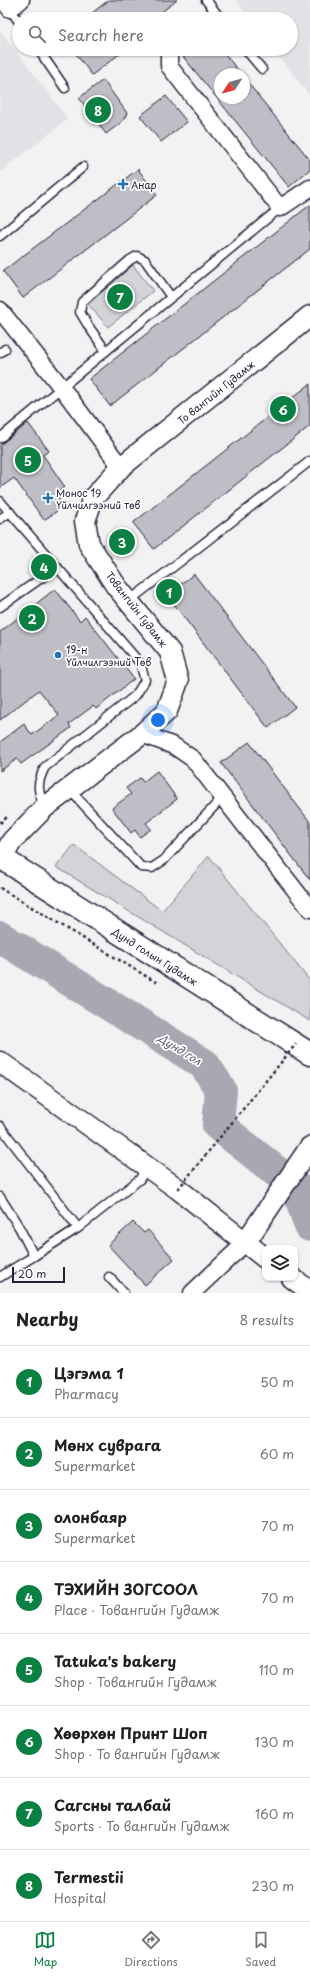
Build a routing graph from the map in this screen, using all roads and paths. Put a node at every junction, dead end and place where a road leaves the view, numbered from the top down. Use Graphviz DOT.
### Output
graph roads {
  1 [pos="206,0"];
  2 [pos="215,12"];
  3 [pos="43,56"];
  4 [pos="170,56"];
  5 [pos="251,56"];
  6 [pos="262,69"];
  7 [pos="65,88"];
  8 [pos="83,167"];
  9 [pos="310,188"];
  10 [pos="280,208"];
  11 [pos="0,236"];
  12 [pos="171,297"];
  13 [pos="0,311"];
  14 [pos="310,316"];
  15 [pos="106,351"];
  16 [pos="62,388"];
  17 [pos="0,438"];
  18 [pos="310,461"];
  19 [pos="121,467"];
  20 [pos="0,500"];
  21 [pos="10,512"];
  22 [pos="0,520"];
  23 [pos="57,567"];
  24 [pos="129,601"];
  25 [pos="0,607"];
  26 [pos="142,734"];
  27 [pos="69,789"];
  28 [pos="222,798"];
  29 [pos="44,808"];
  30 [pos="11,814"];
  31 [pos="0,823"];
  32 [pos="1,858"];
  33 [pos="0,888"];
  34 [pos="310,909"];
  35 [pos="164,986"];
  36 [pos="293,1053"];
  37 [pos="0,1062"];
  38 [pos="0,1126"];
  39 [pos="310,1148"];
  40 [pos="146,1168"];
  41 [pos="178,1189"];
  42 [pos="0,1197"];
  43 [pos="78,1228"];
  44 [pos="250,1235"];
  45 [pos="262,1253"];
  46 [pos="34,1256"];
  47 [pos="0,1277"];
  48 [pos="109,1277"];
  49 [pos="296,1281"];
  50 [pos="310,1291"];
  51 [pos="124,1293"];
  52 [pos="192,1293"];
  1 -- 2 [label="lane"];
  3 -- 7 [label="lane"];
  4 -- 10 [label="street"];
  5 -- 6 [label="lane"];
  8 -- 11 [label="lane"];
  9 -- 10 [label="street"];
  10 -- 12 [label="lane"];
  12 -- 15 [label="lane"];
  12 -- 15 [label="lane"];
  13 -- 16 [label="street"];
  14 -- 19 [label="street, То вангийн Гудамж"];
  15 -- 16 [label="lane"];
  16 -- 17 [label="lane"];
  16 -- 19 [label="street"];
  18 -- 24 [label="lane"];
  19 -- 24 [label="street, Товангийн Гудамж"];
  20 -- 21 [label="lane"];
  21 -- 22 [label="lane"];
  21 -- 23 [label="lane"];
  23 -- 25 [label="lane"];
  23 -- 29 [label="lane"];
  24 -- 26 [label="street, Товангийн Гудамж"];
  26 -- 27 [label="street, Товангийн Гудамж"];
  26 -- 28 [label="street"];
  27 -- 28 [label="lane"];
  27 -- 29 [label="street, Товангийн Гудамж"];
  28 -- 34 [label="street"];
  29 -- 32 [label="street, Товангийн Гудамж"];
  30 -- 31 [label="path"];
  32 -- 36 [label="main road, Дунд голын Гудамж"];
  33 -- 35 [label="path"];
  36 -- 41 [label="path, bridge"];
  37 -- 40 [label="street"];
  38 -- 43 [label="lane"];
  39 -- 44 [label="street"];
  40 -- 41 [label="street"];
  40 -- 43 [label="lane"];
  41 -- 44 [label="street"];
  42 -- 46 [label="lane"];
  43 -- 46 [label="lane"];
  44 -- 45 [label="street"];
  44 -- 52 [label="street"];
  46 -- 47 [label="lane"];
  48 -- 51 [label="lane"];
  49 -- 50 [label="street"];
}
